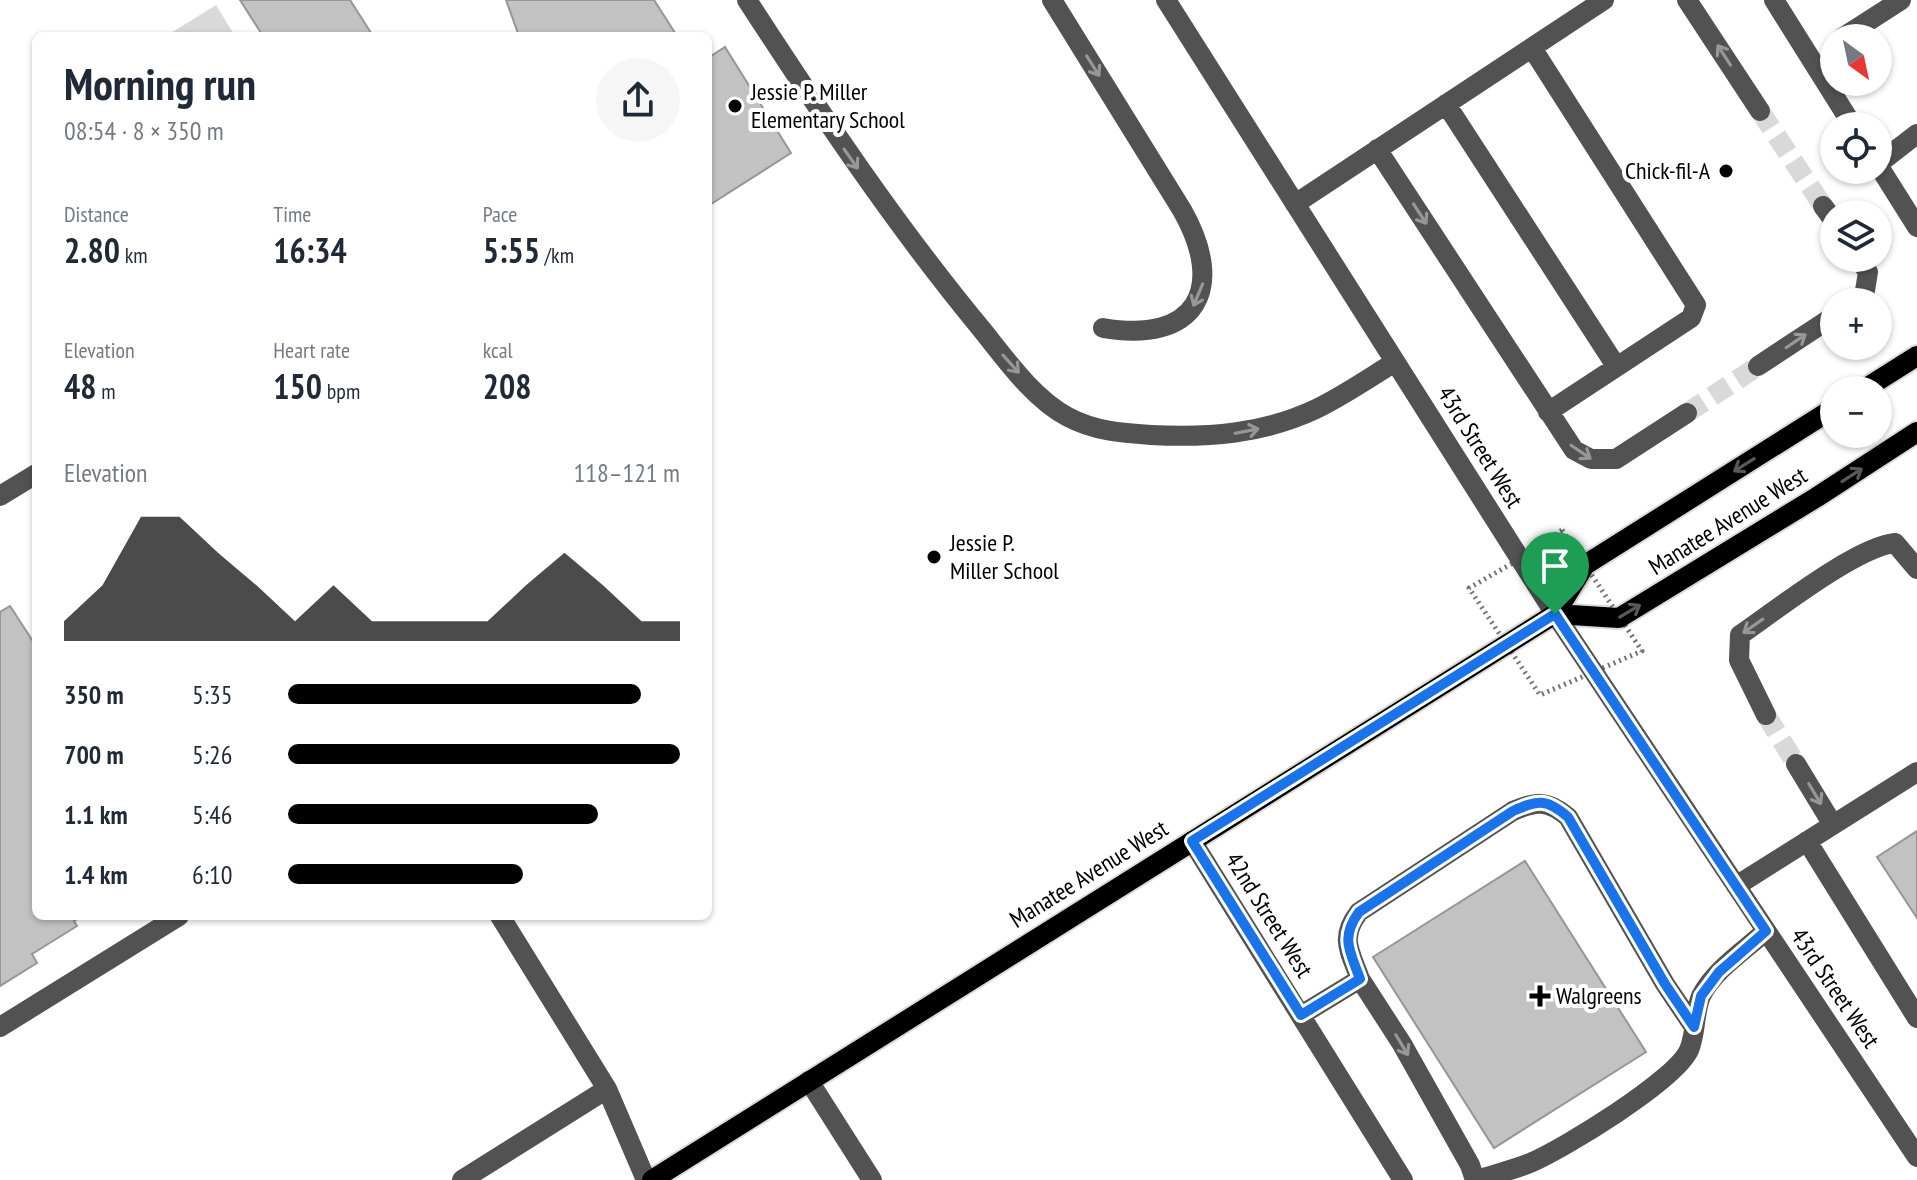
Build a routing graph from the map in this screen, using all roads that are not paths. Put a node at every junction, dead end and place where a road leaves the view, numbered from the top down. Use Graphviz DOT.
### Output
graph roads {
  1 [pos="747,0"];
  2 [pos="1052,0"];
  3 [pos="1166,0"];
  4 [pos="1604,0"];
  5 [pos="1687,0"];
  6 [pos="1774,0"];
  7 [pos="1901,0"];
  8 [pos="1864,24"];
  9 [pos="1532,48"];
  10 [pos="1820,52"];
  11 [pos="1811,58"];
  12 [pos="1446,104"];
  13 [pos="1760,111"];
  14 [pos="1844,112"];
  15 [pos="1917,134"];
  16 [pos="1377,149"];
  17 [pos="1892,154"];
  18 [pos="1890,184"];
  19 [pos="1295,204"];
  20 [pos="1917,227"];
  21 [pos="1820,325"];
  22 [pos="1103,328"];
  23 [pos="1917,356"];
  24 [pos="1395,362"];
  25 [pos="1616,366"];
  26 [pos="1758,366"];
  27 [pos="1885,376"];
  28 [pos="1548,412"];
  29 [pos="1687,413"];
  30 [pos="1820,417"];
  31 [pos="1917,432"];
  32 [pos="32,476"];
  33 [pos="0,496"];
  34 [pos="1917,569"];
  35 [pos="1555,614"];
  36 [pos="1766,715"];
  37 [pos="1796,764"];
  38 [pos="1917,772"];
  39 [pos="1833,825"];
  40 [pos="1192,841"];
  41 [pos="1807,841"];
  42 [pos="1736,886"];
  43 [pos="173,920"];
  44 [pos="502,920"];
  45 [pos="1766,931"];
  46 [pos="1360,979"];
  47 [pos="1301,1015"];
  48 [pos="1917,1018"];
  49 [pos="0,1027"];
  50 [pos="1694,1027"];
  51 [pos="809,1081"];
  52 [pos="607,1089"];
  53 [pos="1917,1157"];
  54 [pos="462,1180"];
  55 [pos="646,1180"];
  56 [pos="652,1180"];
  57 [pos="872,1180"];
  58 [pos="1403,1180"];
  59 [pos="1476,1180"];
  1 -- 24 [label="street, one-way"];
  2 -- 22 [label="street, one-way"];
  3 -- 19 [label="street, 43rd Street West"];
  4 -- 9 [label="street"];
  13 -- 5 [label="street, one-way"];
  6 -- 11 [label="street"];
  7 -- 8 [label="street"];
  9 -- 12 [label="street"];
  9 -- 25 [label="street"];
  10 -- 11 [label="street"];
  11 -- 14 [label="street"];
  12 -- 16 [label="street"];
  12 -- 25 [label="street"];
  15 -- 17 [label="street"];
  16 -- 19 [label="street"];
  16 -- 28 [label="street, one-way"];
  18 -- 20 [label="street"];
  19 -- 24 [label="street, 43rd Street West"];
  26 -- 21 [label="street, one-way"];
  23 -- 27 [label="main road"];
  24 -- 35 [label="street, 43rd Street West"];
  25 -- 28 [label="street"];
  28 -- 29 [label="street, one-way"];
  30 -- 35 [label="main road, Manatee Avenue West, one-way"];
  35 -- 31 [label="main road, Manatee Avenue West, one-way"];
  32 -- 33 [label="street"];
  34 -- 36 [label="street, one-way"];
  35 -- 40 [label="main road, Manatee Avenue West"];
  35 -- 42 [label="street, 43rd Street West"];
  37 -- 39 [label="street, one-way"];
  38 -- 39 [label="street"];
  39 -- 41 [label="street"];
  40 -- 47 [label="street, 42nd Street West"];
  40 -- 51 [label="main road, Manatee Avenue West"];
  41 -- 42 [label="street"];
  41 -- 48 [label="street"];
  42 -- 45 [label="street, 43rd Street West"];
  43 -- 49 [label="street"];
  44 -- 52 [label="street"];
  45 -- 50 [label="street"];
  45 -- 53 [label="street, 43rd Street West"];
  46 -- 47 [label="street"];
  46 -- 50 [label="street"];
  46 -- 59 [label="street, one-way"];
  47 -- 58 [label="street, 42nd Street West"];
  50 -- 59 [label="street"];
  51 -- 56 [label="main road, Manatee Avenue West"];
  51 -- 57 [label="street"];
  52 -- 54 [label="street"];
  52 -- 55 [label="street"];
}
